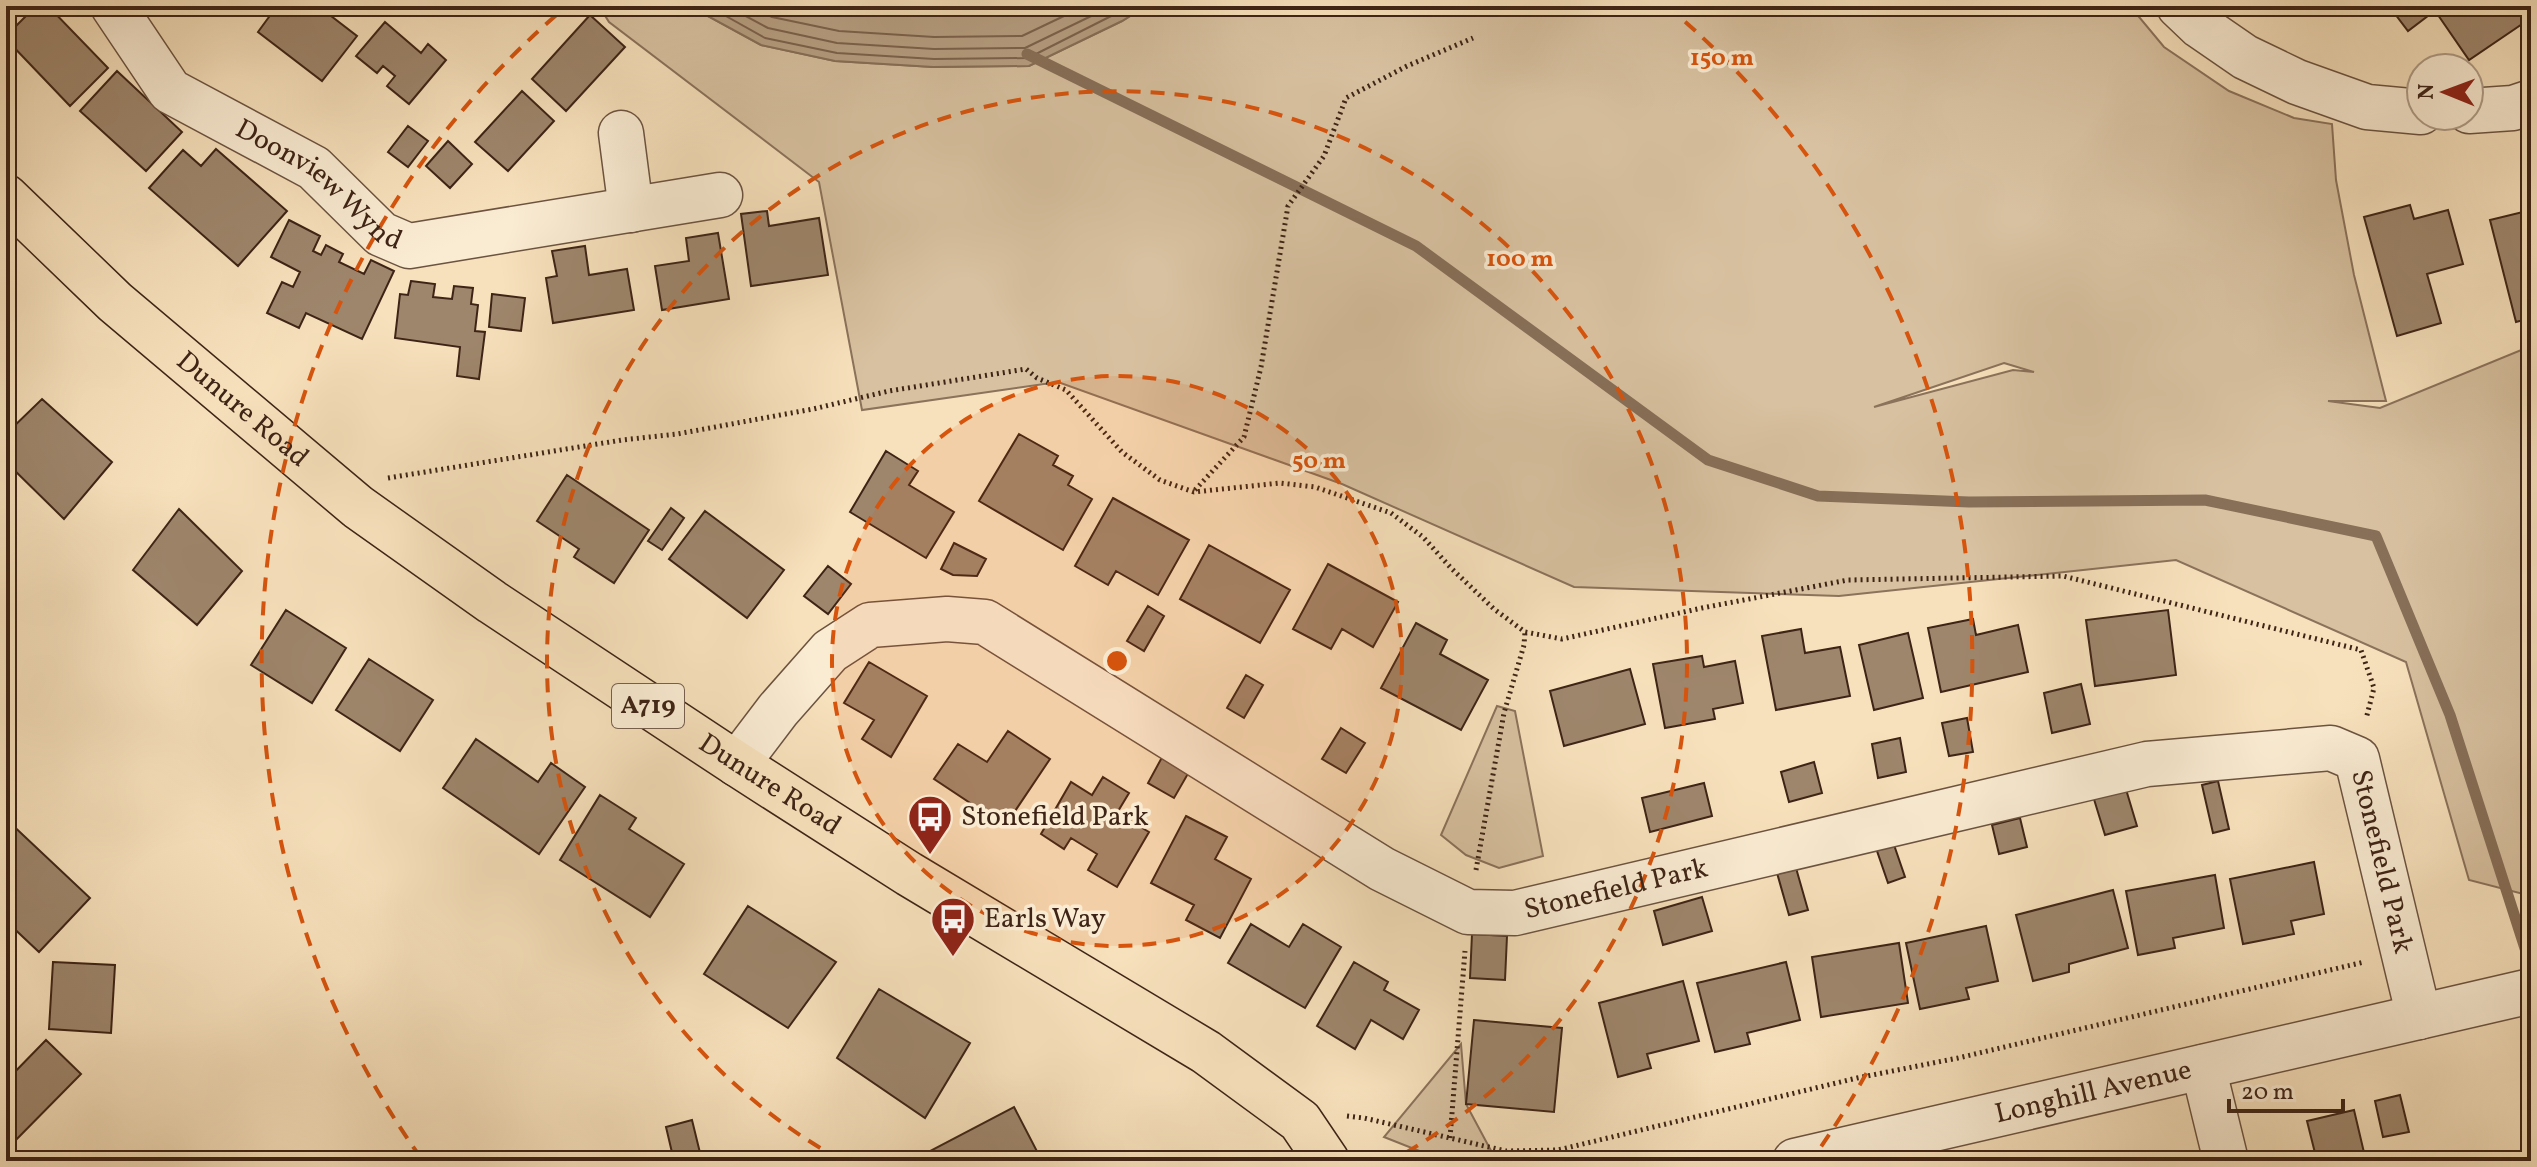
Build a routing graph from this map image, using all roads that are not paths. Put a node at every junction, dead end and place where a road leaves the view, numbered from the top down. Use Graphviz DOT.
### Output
graph roads {
  1 [pos="113,6"];
  2 [pos="2179,6"];
  3 [pos="2531,102"];
  4 [pos="2485,110"];
  5 [pos="2405,111"];
  6 [pos="621,133"];
  7 [pos="720,195"];
  8 [pos="6,197"];
  9 [pos="631,210"];
  10 [pos="737,764"];
  11 [pos="2526,992"];
  12 [pos="2419,1017"];
  13 [pos="2203,1067"];
  14 [pos="1327,1161"];
  15 [pos="1795,1161"];
  16 [pos="2226,1161"];
  1 -- 9 [label="street, Doonview Wynd"];
  2 -- 5 [label="street"];
  3 -- 4 [label="street"];
  6 -- 9 [label="street"];
  7 -- 9 [label="street, Doonview Wynd"];
  8 -- 10 [label="main road, Dunure Road / A719"];
  10 -- 12 [label="street, Stonefield Park"];
  10 -- 14 [label="main road, Dunure Road / A719"];
  11 -- 12 [label="street, Longhill Avenue"];
  12 -- 13 [label="street, Longhill Avenue"];
  13 -- 15 [label="street, Longhill Avenue"];
  13 -- 16 [label="street"];
}
